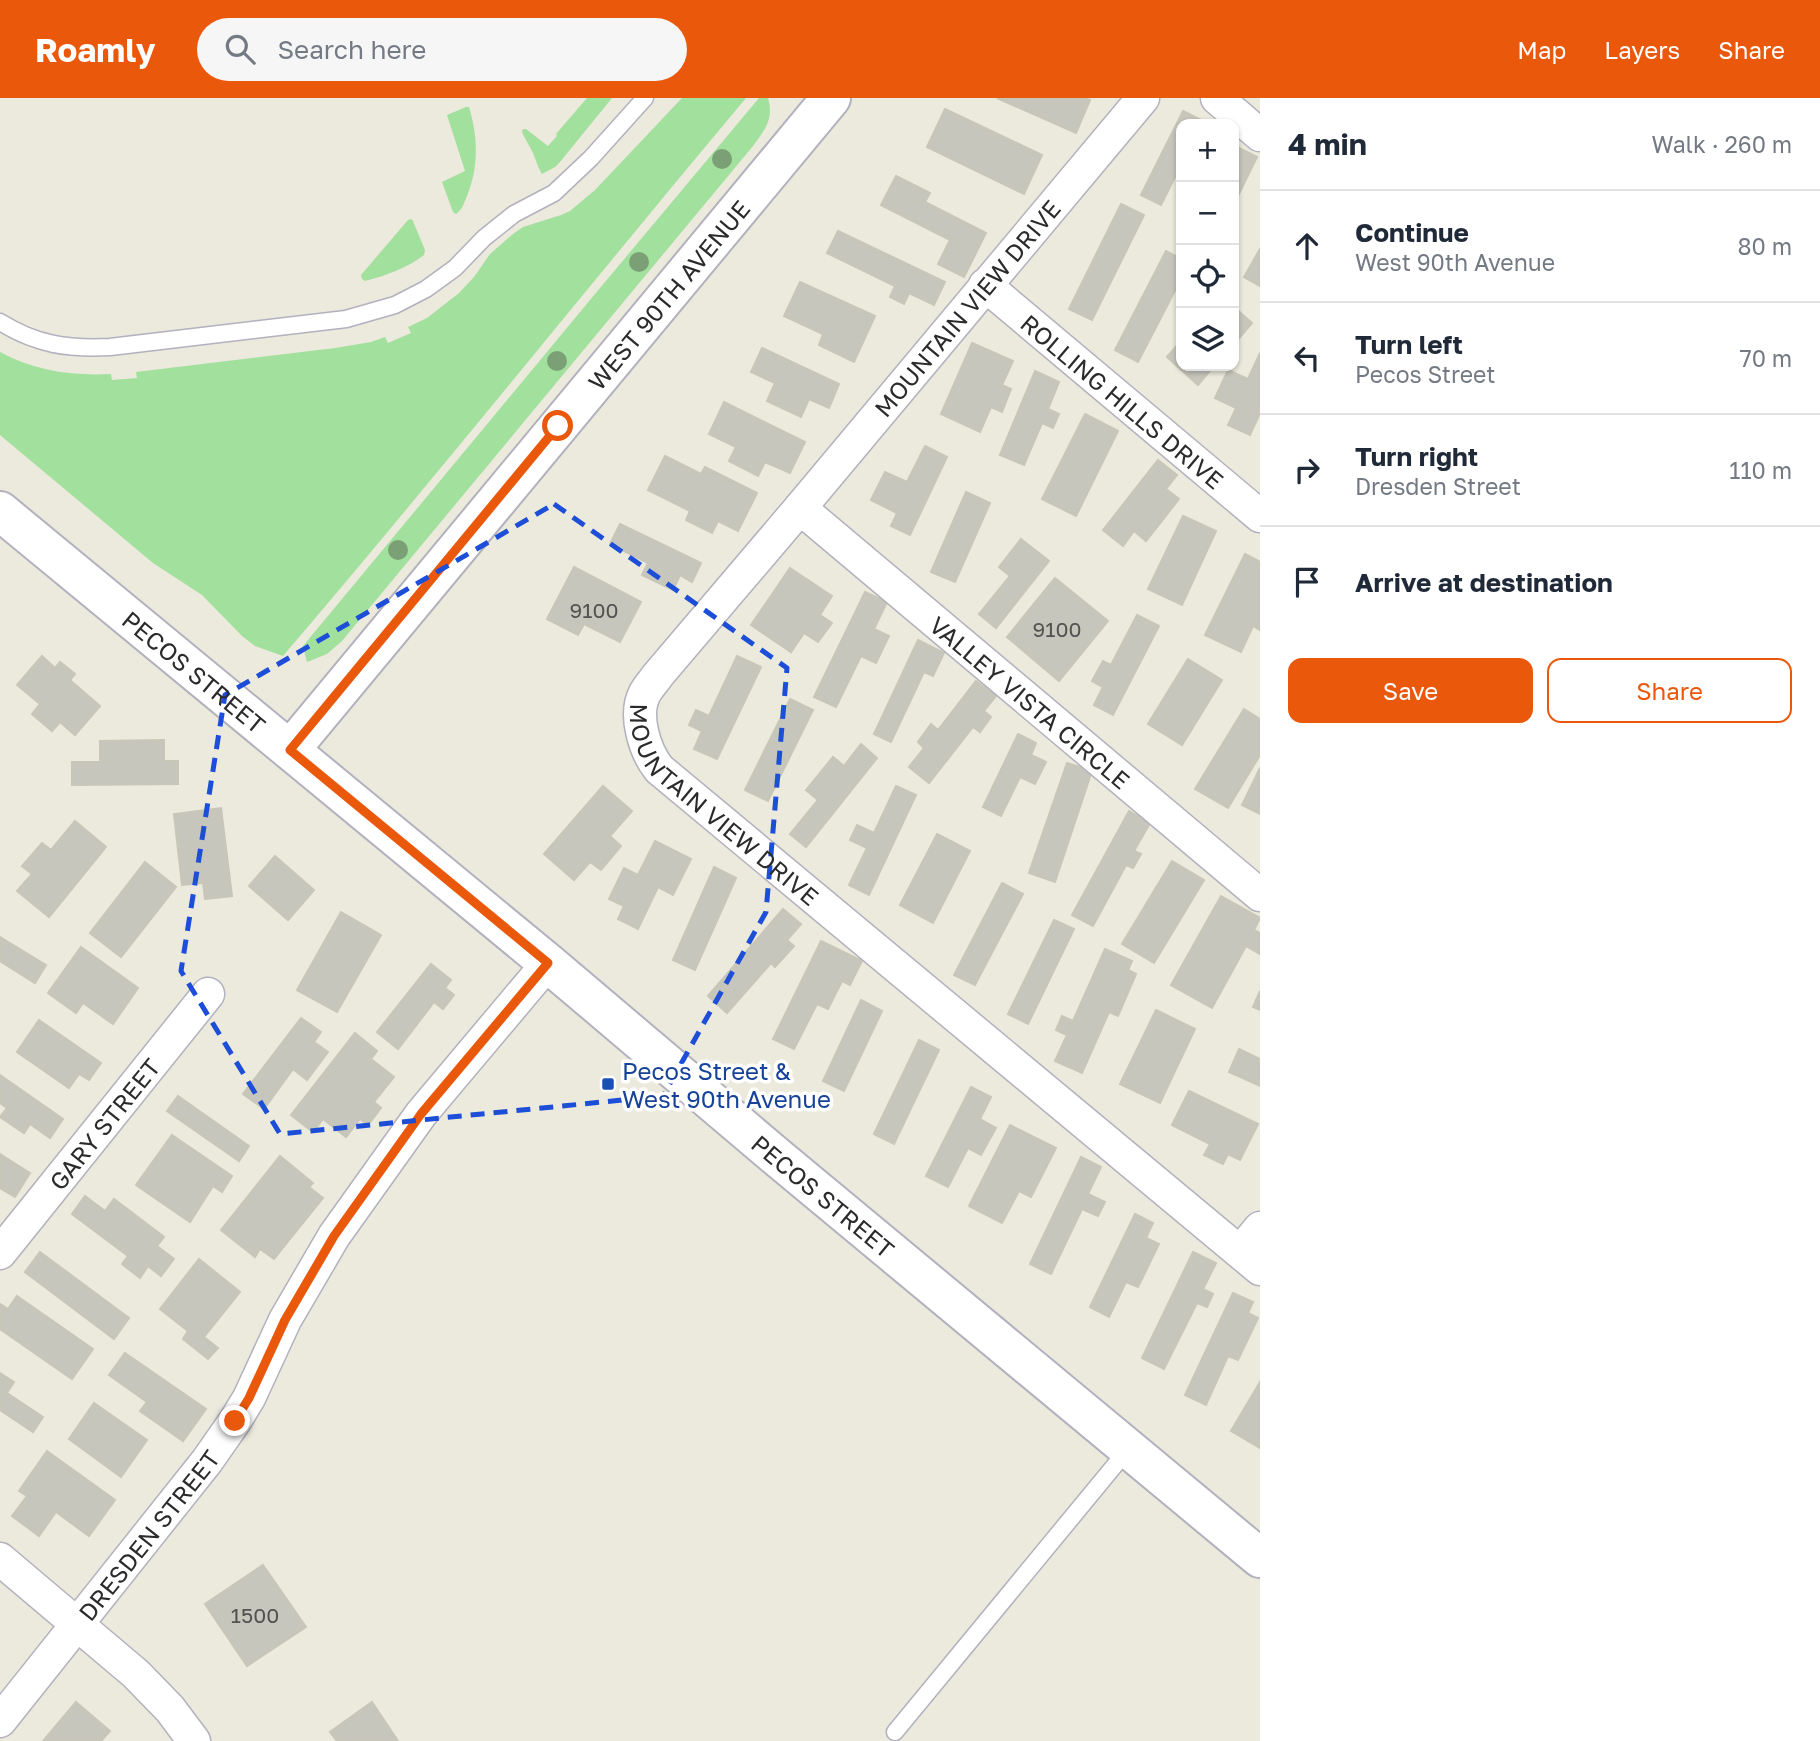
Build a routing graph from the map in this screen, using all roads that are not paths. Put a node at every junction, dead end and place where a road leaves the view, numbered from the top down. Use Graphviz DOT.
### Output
graph roads {
  1 [pos="645,98"];
  2 [pos="1143,98"];
  3 [pos="1217,98"];
  4 [pos="822,101"];
  5 [pos="1260,135"];
  6 [pos="985,285"];
  7 [pos="0,322"];
  8 [pos="800,508"];
  9 [pos="0,511"];
  10 [pos="1260,516"];
  11 [pos="290,750"];
  12 [pos="1260,895"];
  13 [pos="548,963"];
  14 [pos="208,994"];
  15 [pos="1260,1228"];
  16 [pos="0,1253"];
  17 [pos="1250,1261"];
  18 [pos="1129,1448"];
  19 [pos="1260,1558"];
  20 [pos="0,1559"];
  21 [pos="77,1623"];
  22 [pos="0,1721"];
  23 [pos="895,1732"];
  24 [pos="194,1741"];
  1 -- 7 [label="lane"];
  2 -- 6 [label="street, MOUNTAIN VIEW DRIVE"];
  3 -- 5 [label="street"];
  4 -- 11 [label="main road, WEST 90TH AVENUE"];
  6 -- 8 [label="street, MOUNTAIN VIEW DRIVE"];
  6 -- 10 [label="street, ROLLING HILLS DRIVE"];
  8 -- 12 [label="street, VALLEY VISTA CIRCLE"];
  8 -- 17 [label="street, MOUNTAIN VIEW DRIVE"];
  9 -- 11 [label="main road, PECOS STREET"];
  11 -- 13 [label="main road, PECOS STREET"];
  13 -- 18 [label="main road, PECOS STREET"];
  13 -- 21 [label="street, DRESDEN STREET"];
  14 -- 16 [label="street, GARY STREET"];
  15 -- 17 [label="street"];
  18 -- 19 [label="main road, PECOS STREET"];
  18 -- 23 [label="lane"];
  20 -- 21 [label="street"];
  21 -- 22 [label="street, DRESDEN STREET"];
  21 -- 24 [label="street"];
}
